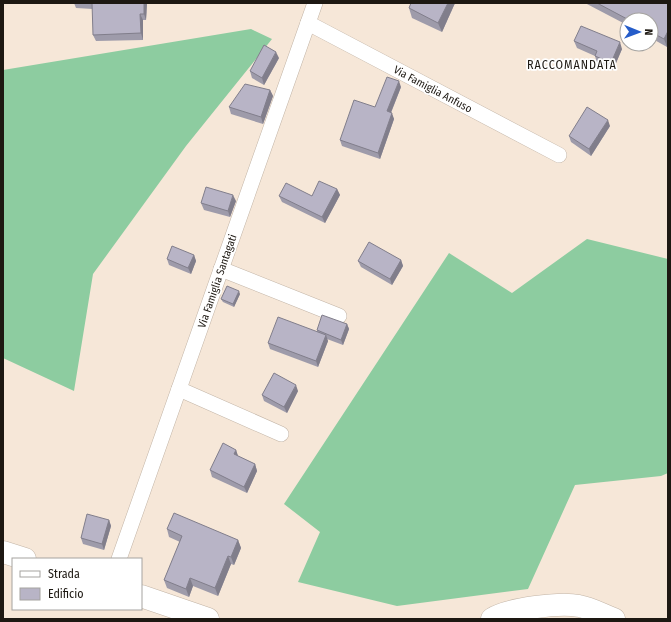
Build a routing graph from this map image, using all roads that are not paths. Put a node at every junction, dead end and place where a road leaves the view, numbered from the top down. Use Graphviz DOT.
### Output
graph roads {
  1 [pos="315,3"];
  2 [pos="308,23"];
  3 [pos="559,154"];
  4 [pos="221,269"];
  5 [pos="339,316"];
  6 [pos="179,389"];
  7 [pos="281,434"];
  8 [pos="3,552"];
  9 [pos="22,558"];
  10 [pos="119,558"];
  11 [pos="142,596"];
  12 [pos="208,619"];
  13 [pos="492,619"];
  14 [pos="614,619"];
  1 -- 2 [label="street, Via Famiglia Santagati"];
  2 -- 3 [label="street, Via Famiglia Anfuso"];
  2 -- 4 [label="street, Via Famiglia Santagati"];
  4 -- 5 [label="street"];
  4 -- 6 [label="street, Via Famiglia Santagati"];
  6 -- 7 [label="street"];
  6 -- 10 [label="street, Via Famiglia Santagati"];
  8 -- 9 [label="street"];
  11 -- 12 [label="street"];
  13 -- 14 [label="street"];
}
